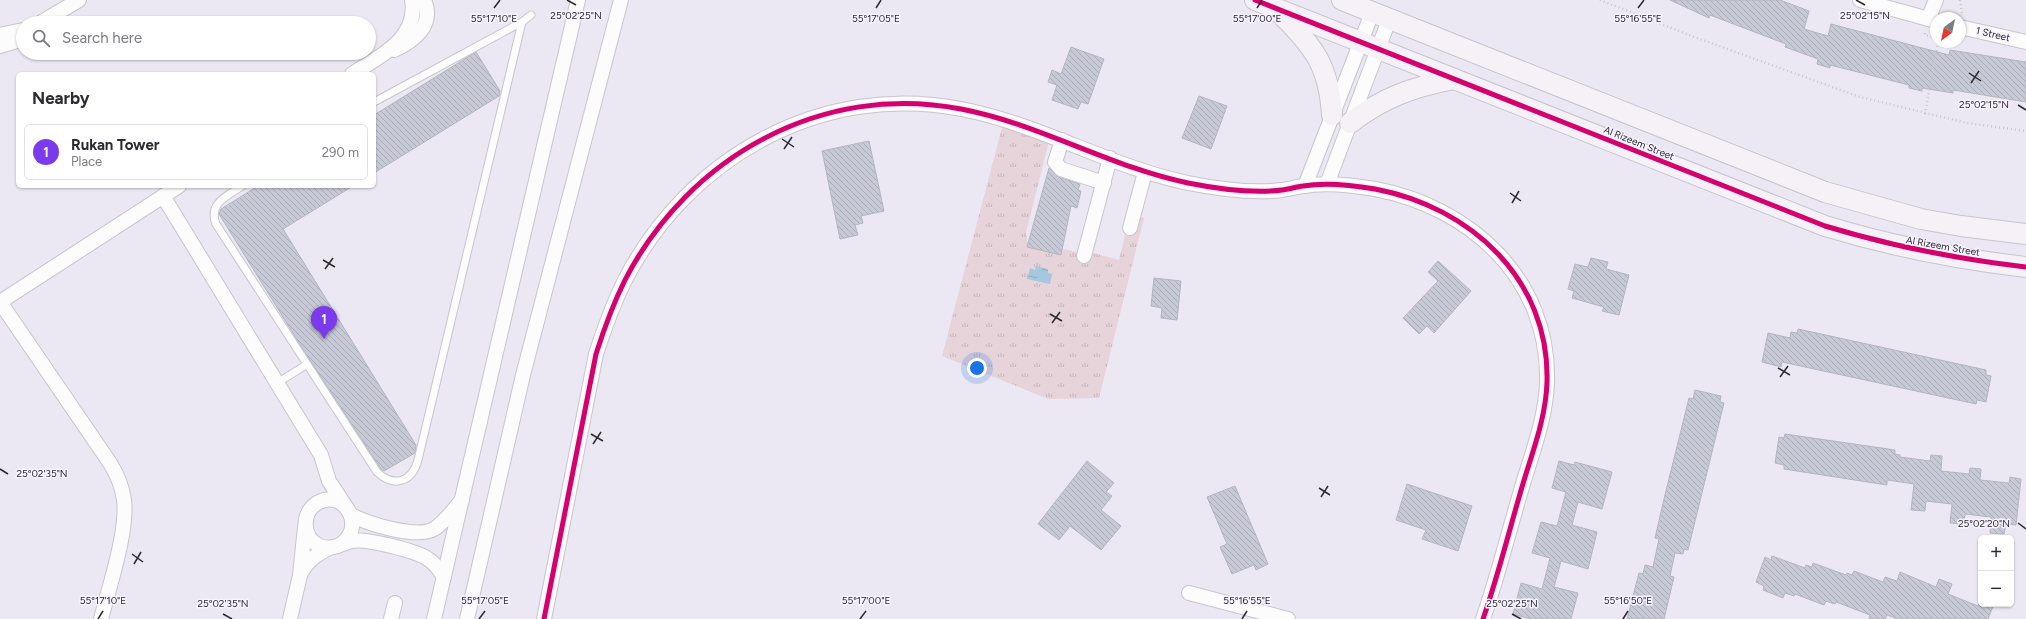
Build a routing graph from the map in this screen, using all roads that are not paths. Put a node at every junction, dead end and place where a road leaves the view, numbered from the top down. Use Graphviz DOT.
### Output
graph roads {
  1 [pos="79,0"];
  2 [pos="412,0"];
  3 [pos="424,0"];
  4 [pos="578,0"];
  5 [pos="621,0"];
  6 [pos="1255,0"];
  7 [pos="1342,0"];
  8 [pos="1860,0"];
  9 [pos="1936,0"];
  10 [pos="1275,8"];
  11 [pos="1934,12"];
  12 [pos="530,15"];
  13 [pos="52,16"];
  14 [pos="1381,16"];
  15 [pos="1930,19"];
  16 [pos="522,22"];
  17 [pos="1966,28"];
  18 [pos="16,32"];
  19 [pos="0,35"];
  20 [pos="16,41"];
  21 [pos="2026,42"];
  22 [pos="1370,45"];
  23 [pos="0,46"];
  24 [pos="376,59"];
  25 [pos="374,60"];
  26 [pos="355,72"];
  27 [pos="1454,79"];
  28 [pos="376,102"];
  29 [pos="1341,119"];
  30 [pos="1062,140"];
  31 [pos="1110,158"];
  32 [pos="1145,172"];
  33 [pos="1104,183"];
  34 [pos="1327,184"];
  35 [pos="1304,186"];
  36 [pos="176,188"];
  37 [pos="239,188"];
  38 [pos="163,196"];
  39 [pos="1130,228"];
  40 [pos="2026,234"];
  41 [pos="1084,256"];
  42 [pos="2026,267"];
  43 [pos="0,302"];
  44 [pos="306,365"];
  45 [pos="277,383"];
  46 [pos="324,468"];
  47 [pos="462,500"];
  48 [pos="312,507"];
  49 [pos="348,511"];
  50 [pos="305,524"];
  51 [pos="334,547"];
  52 [pos="300,575"];
  53 [pos="444,577"];
  54 [pos="1189,593"];
  55 [pos="395,603"];
  56 [pos="101,619"];
  57 [pos="290,619"];
  58 [pos="391,619"];
  59 [pos="434,619"];
  60 [pos="467,619"];
  61 [pos="544,619"];
  62 [pos="1288,619"];
  63 [pos="1483,619"];
  1 -- 13 [label="street"];
  2 -- 24 [label="street"];
  3 -- 24 [label="street"];
  4 -- 47 [label="street"];
  5 -- 60 [label="street"];
  6 -- 10 [label="street, Al Rizeem Street"];
  7 -- 14 [label="street"];
  8 -- 15 [label="street"];
  9 -- 11 [label="street"];
  10 -- 22 [label="street, Al Rizeem Street"];
  10 -- 29 [label="street"];
  12 -- 16 [label="lane"];
  14 -- 22 [label="street"];
  14 -- 22 [label="street"];
  14 -- 40 [label="street"];
  16 -- 28 [label="lane"];
  16 -- 44 [label="lane"];
  17 -- 21 [label="street, 1 Street"];
  18 -- 19 [label="street"];
  20 -- 23 [label="street"];
  22 -- 27 [label="street, Al Rizeem Street"];
  22 -- 29 [label="street"];
  22 -- 29 [label="street"];
  25 -- 26 [label="street"];
  27 -- 29 [label="street"];
  27 -- 42 [label="street, Al Rizeem Street"];
  29 -- 34 [label="street"];
  29 -- 35 [label="street"];
  30 -- 31 [label="street"];
  30 -- 33 [label="street"];
  30 -- 61 [label="street"];
  31 -- 32 [label="street"];
  31 -- 33 [label="street"];
  32 -- 35 [label="street"];
  32 -- 39 [label="street"];
  33 -- 41 [label="street"];
  34 -- 35 [label="street"];
  34 -- 63 [label="street"];
  36 -- 38 [label="street"];
  37 -- 44 [label="lane"];
  38 -- 43 [label="street"];
  38 -- 45 [label="street"];
  43 -- 56 [label="street"];
  44 -- 45 [label="lane"];
  45 -- 46 [label="street"];
  46 -- 48 [label="street"];
  46 -- 49 [label="street"];
  47 -- 49 [label="street"];
  47 -- 53 [label="street"];
  48 -- 49 [label="street"];
  48 -- 50 [label="street"];
  49 -- 51 [label="street"];
  50 -- 51 [label="street"];
  50 -- 52 [label="street"];
  51 -- 52 [label="street"];
  51 -- 53 [label="street"];
  52 -- 57 [label="street"];
  53 -- 59 [label="street"];
  54 -- 62 [label="street"];
  55 -- 58 [label="street"];
}
